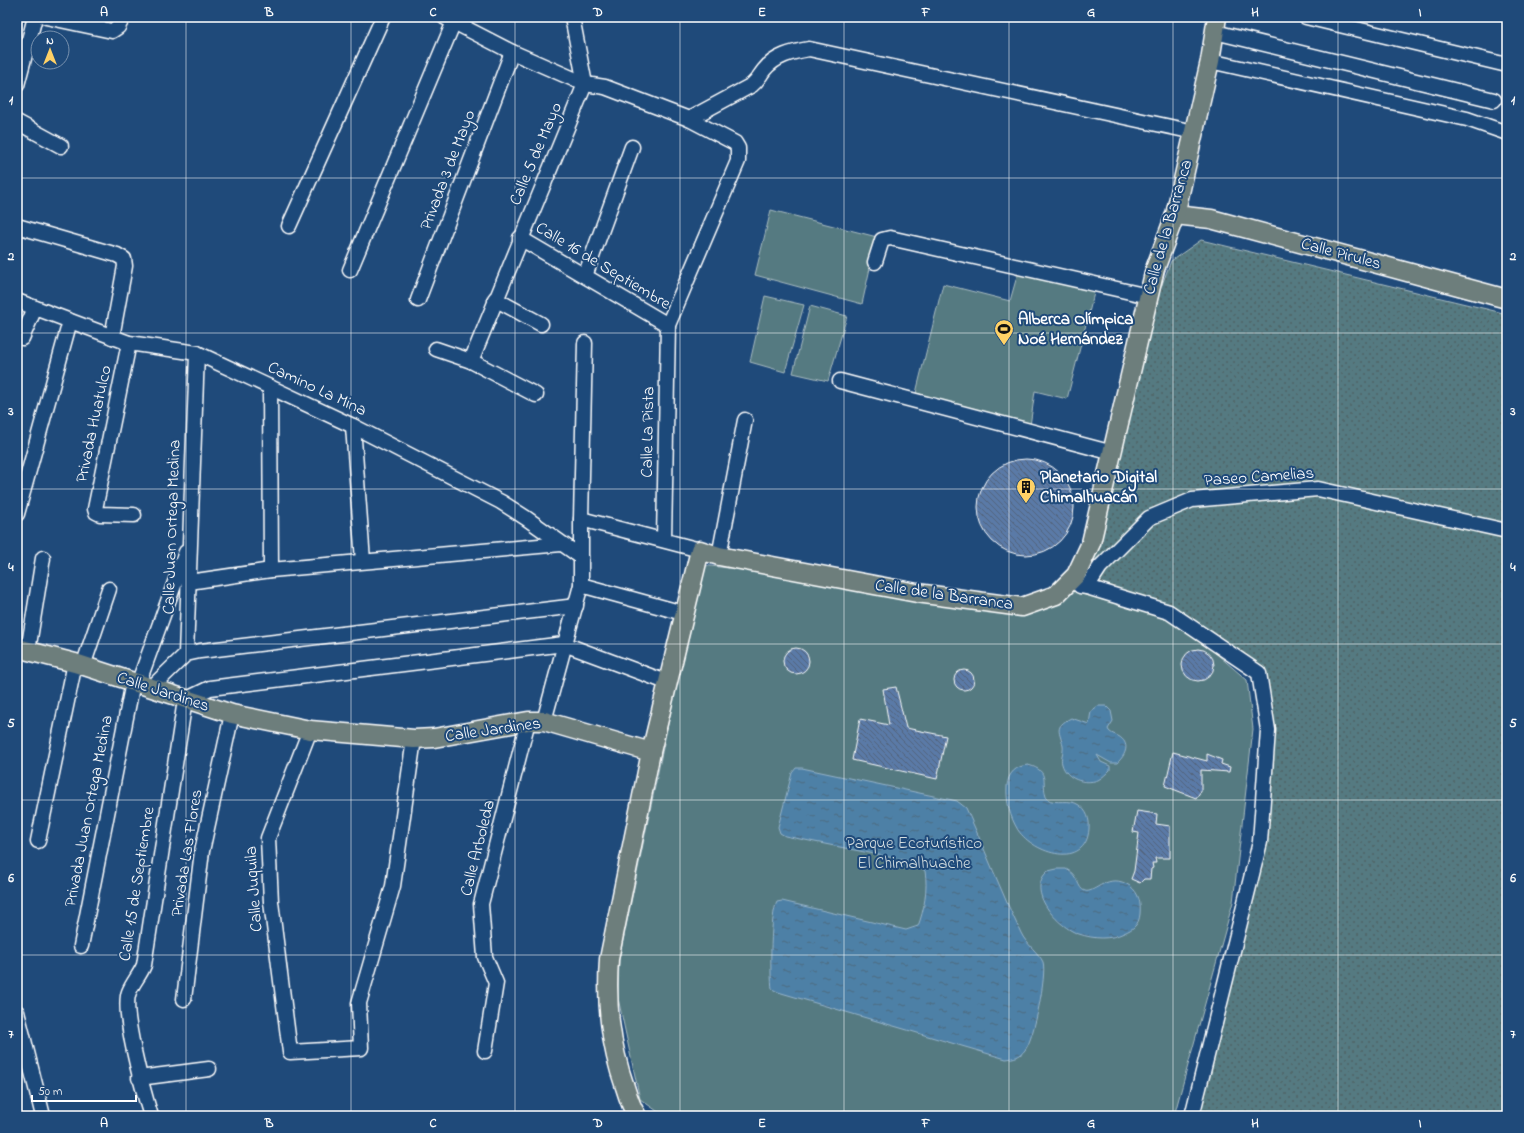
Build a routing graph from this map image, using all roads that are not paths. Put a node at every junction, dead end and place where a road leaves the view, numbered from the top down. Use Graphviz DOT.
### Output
graph roads {
  1 [pos="35,17"];
  2 [pos="46,17"];
  3 [pos="123,17"];
  4 [pos="383,17"];
  5 [pos="572,17"];
  6 [pos="1306,17"];
  7 [pos="448,20"];
  8 [pos="1216,25"];
  9 [pos="512,52"];
  10 [pos="1210,62"];
  11 [pos="1507,65"];
  12 [pos="584,84"];
  13 [pos="17,85"];
  14 [pos="1494,100"];
  15 [pos="689,119"];
  16 [pos="17,122"];
  17 [pos="1194,132"];
  18 [pos="1507,134"];
  19 [pos="61,146"];
  20 [pos="632,147"];
  21 [pos="1175,215"];
  22 [pos="17,226"];
  23 [pos="289,226"];
  24 [pos="520,238"];
  25 [pos="875,262"];
  26 [pos="350,270"];
  27 [pos="585,276"];
  28 [pos="1148,296"];
  29 [pos="495,299"];
  30 [pos="1507,299"];
  31 [pos="418,300"];
  32 [pos="17,301"];
  33 [pos="35,308"];
  34 [pos="70,321"];
  35 [pos="541,324"];
  36 [pos="668,325"];
  37 [pos="112,337"];
  38 [pos="22,338"];
  39 [pos="129,343"];
  40 [pos="584,343"];
  41 [pos="436,349"];
  42 [pos="197,353"];
  43 [pos="471,361"];
  44 [pos="840,381"];
  45 [pos="270,387"];
  46 [pos="536,395"];
  47 [pos="745,420"];
  48 [pos="354,426"];
  49 [pos="1113,453"];
  50 [pos="17,514"];
  51 [pos="134,515"];
  52 [pos="581,520"];
  53 [pos="1507,532"];
  54 [pos="664,540"];
  55 [pos="561,544"];
  56 [pos="189,546"];
  57 [pos="700,550"];
  58 [pos="719,556"];
  59 [pos="581,557"];
  60 [pos="43,558"];
  61 [pos="363,561"];
  62 [pos="271,570"];
  63 [pos="188,582"];
  64 [pos="1068,583"];
  65 [pos="581,585"];
  66 [pos="1087,587"];
  67 [pos="109,589"];
  68 [pos="576,606"];
  69 [pos="683,613"];
  70 [pos="564,644"];
  71 [pos="22,650"];
  72 [pos="186,654"];
  73 [pos="79,665"];
  74 [pos="669,683"];
  75 [pos="140,685"];
  76 [pos="185,700"];
  77 [pos="232,714"];
  78 [pos="536,721"];
  79 [pos="310,730"];
  80 [pos="414,739"];
  81 [pos="651,752"];
  82 [pos="38,841"];
  83 [pos="81,946"];
  84 [pos="184,999"];
  85 [pos="17,1012"];
  86 [pos="486,1051"];
  87 [pos="209,1069"];
  88 [pos="140,1078"];
  89 [pos="43,1116"];
  90 [pos="151,1116"];
  91 [pos="637,1116"];
  92 [pos="1192,1116"];
  1 -- 13 [label="street"];
  2 -- 3 [label="street"];
  4 -- 23 [label="street"];
  5 -- 12 [label="street"];
  6 -- 11 [label="street"];
  7 -- 9 [label="street"];
  7 -- 26 [label="street"];
  8 -- 10 [label="main road, Calle de la Barranca"];
  8 -- 14 [label="street"];
  9 -- 12 [label="street"];
  9 -- 31 [label="street, Privada 3 de Mayo"];
  10 -- 17 [label="main road, Calle de la Barranca"];
  10 -- 18 [label="street"];
  12 -- 15 [label="street"];
  12 -- 24 [label="street, Calle 5 de Mayo"];
  15 -- 17 [label="street"];
  15 -- 36 [label="street"];
  16 -- 19 [label="street"];
  17 -- 21 [label="main road, Calle de la Barranca"];
  20 -- 27 [label="street"];
  21 -- 28 [label="main road, Calle de la Barranca"];
  21 -- 30 [label="main road, Calle Pirules"];
  22 -- 37 [label="street"];
  24 -- 27 [label="street, Calle 16 de Septiembre"];
  24 -- 29 [label="street, Calle 5 de Mayo"];
  25 -- 28 [label="street"];
  27 -- 36 [label="street, Calle 16 de Septiembre"];
  28 -- 49 [label="main road, Calle de la Barranca"];
  29 -- 35 [label="street"];
  29 -- 43 [label="street, Calle 5 de Mayo"];
  32 -- 33 [label="street, Camino La Mina"];
  33 -- 34 [label="street, Camino La Mina"];
  33 -- 38 [label="street"];
  34 -- 37 [label="street, Camino La Mina"];
  34 -- 50 [label="street"];
  36 -- 54 [label="street, Calle La Pista"];
  37 -- 39 [label="street, Camino La Mina"];
  39 -- 42 [label="street, Camino La Mina"];
  39 -- 51 [label="street, Privada Huatulco"];
  40 -- 52 [label="street, Calle Arboleda"];
  41 -- 43 [label="street"];
  42 -- 45 [label="street, Camino La Mina"];
  42 -- 56 [label="street, Calle Juan Ortega Medina"];
  43 -- 46 [label="street"];
  44 -- 49 [label="street"];
  45 -- 48 [label="street, Camino La Mina"];
  45 -- 62 [label="street"];
  47 -- 58 [label="street"];
  48 -- 55 [label="street, Camino La Mina"];
  48 -- 61 [label="street"];
  49 -- 64 [label="main road, Calle de la Barranca"];
  52 -- 54 [label="street"];
  52 -- 59 [label="street, Calle Arboleda"];
  53 -- 66 [label="street, Paseo Camelias"];
  54 -- 57 [label="street"];
  55 -- 59 [label="street, Camino La Mina"];
  55 -- 61 [label="street"];
  56 -- 63 [label="street, Calle Juan Ortega Medina"];
  56 -- 75 [label="street, Privada Juan Ortega Medina"];
  57 -- 58 [label="main road, Calle de la Barranca"];
  57 -- 69 [label="main road"];
  58 -- 64 [label="main road, Calle de la Barranca"];
  59 -- 65 [label="street, Calle Arboleda"];
  60 -- 71 [label="street"];
  61 -- 62 [label="street"];
  62 -- 63 [label="street"];
  63 -- 72 [label="street, Calle Juan Ortega Medina"];
  64 -- 66 [label="street"];
  65 -- 68 [label="street, Calle Arboleda"];
  65 -- 69 [label="street"];
  66 -- 92 [label="street"];
  67 -- 73 [label="street"];
  68 -- 70 [label="street, Calle Arboleda"];
  68 -- 72 [label="street"];
  69 -- 74 [label="main road"];
  70 -- 74 [label="street"];
  70 -- 76 [label="street"];
  70 -- 78 [label="street, Calle Arboleda"];
  71 -- 73 [label="main road, Calle Jardines"];
  72 -- 75 [label="street"];
  73 -- 75 [label="main road, Calle Jardines"];
  73 -- 82 [label="street"];
  74 -- 81 [label="main road"];
  75 -- 76 [label="main road, Calle Jardines"];
  75 -- 83 [label="street, Privada Juan Ortega Medina"];
  76 -- 77 [label="main road, Calle Jardines"];
  76 -- 88 [label="street, Calle 15 de Septiembre"];
  77 -- 79 [label="main road, Calle Jardines"];
  77 -- 84 [label="street, Privada Las Flores"];
  78 -- 80 [label="main road, Calle Jardines"];
  78 -- 81 [label="main road, Calle Jardines"];
  78 -- 86 [label="street, Calle Arboleda"];
  79 -- 80 [label="main road, Calle Jardines"];
  79 -- 80 [label="street, Calle Juquila"];
  81 -- 91 [label="main road"];
  85 -- 89 [label="street"];
  87 -- 88 [label="street"];
  88 -- 90 [label="street, Calle 15 de Septiembre"];
}
